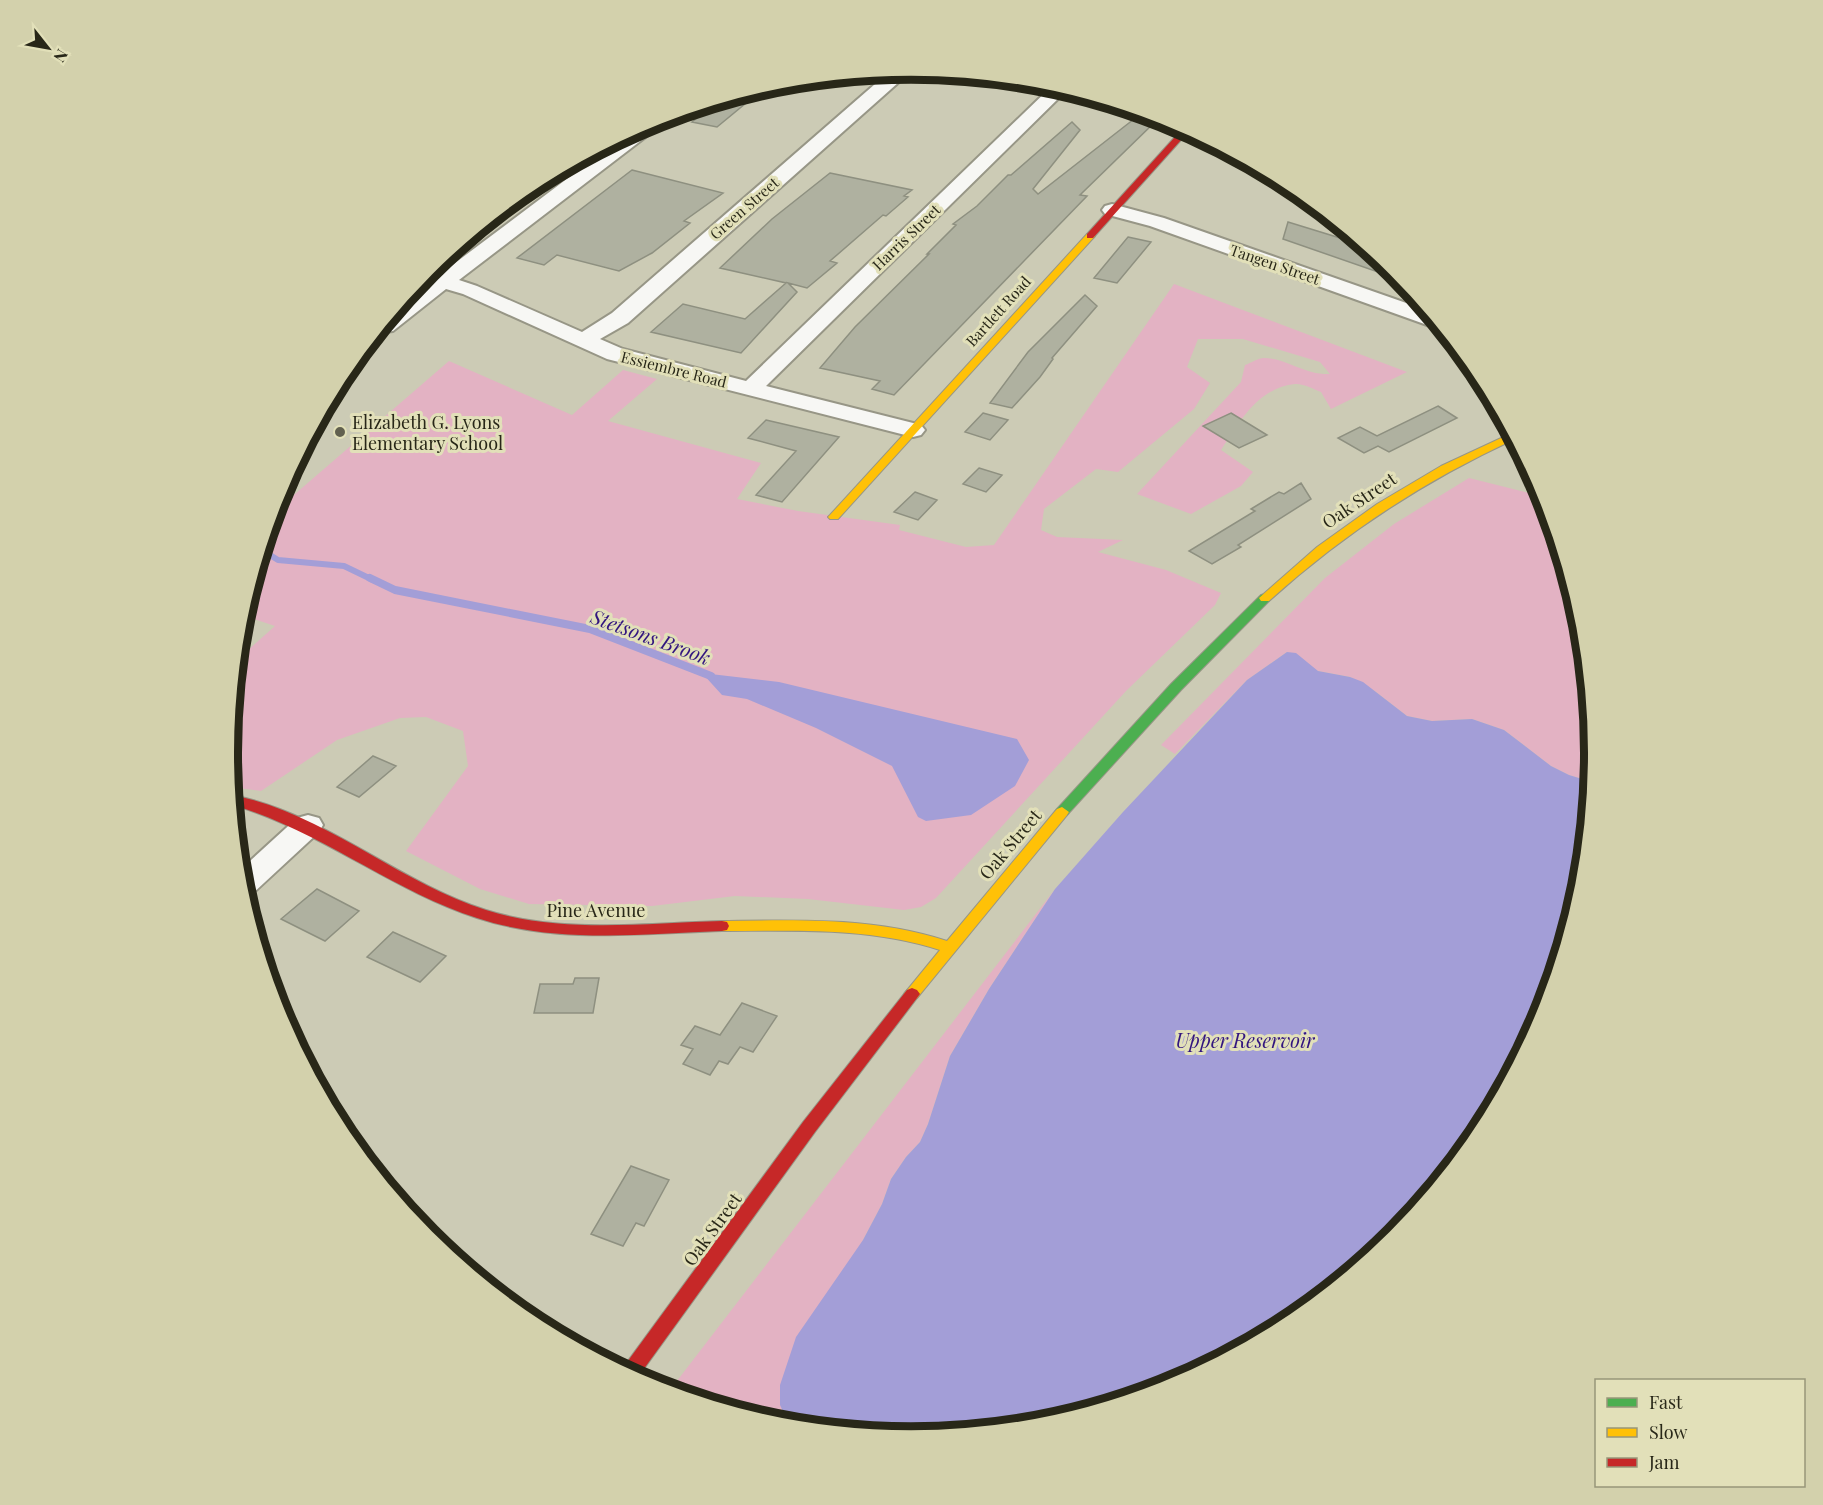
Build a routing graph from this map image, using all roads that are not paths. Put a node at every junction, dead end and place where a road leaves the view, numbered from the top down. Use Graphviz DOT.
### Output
graph roads {
  1 [pos="890,80"];
  2 [pos="1053,94"];
  3 [pos="1180,136"];
  4 [pos="625,144"];
  5 [pos="1112,210"];
  6 [pos="444,282"];
  7 [pos="403,312"];
  8 [pos="1422,315"];
  9 [pos="582,341"];
  10 [pos="751,388"];
  11 [pos="913,430"];
  12 [pos="1506,439"];
  13 [pos="834,517"];
  14 [pos="240,802"];
  15 [pos="308,825"];
  16 [pos="250,878"];
  17 [pos="948,947"];
  18 [pos="635,1366"];
  1 -- 9 [label="street, Green Street"];
  2 -- 10 [label="street, Harris Street"];
  3 -- 5 [label="street, Bartlett Road"];
  4 -- 6 [label="street"];
  5 -- 8 [label="street, Tangen Street"];
  5 -- 11 [label="street, Bartlett Road"];
  6 -- 7 [label="street"];
  6 -- 9 [label="street, Essiembre Road"];
  9 -- 10 [label="street, Essiembre Road"];
  10 -- 11 [label="street, Essiembre Road"];
  11 -- 13 [label="street, Bartlett Road"];
  12 -- 17 [label="street, Oak Street"];
  14 -- 15 [label="street, Pine Avenue"];
  15 -- 16 [label="street"];
  15 -- 17 [label="street, Pine Avenue"];
  17 -- 18 [label="street, Oak Street"];
}
